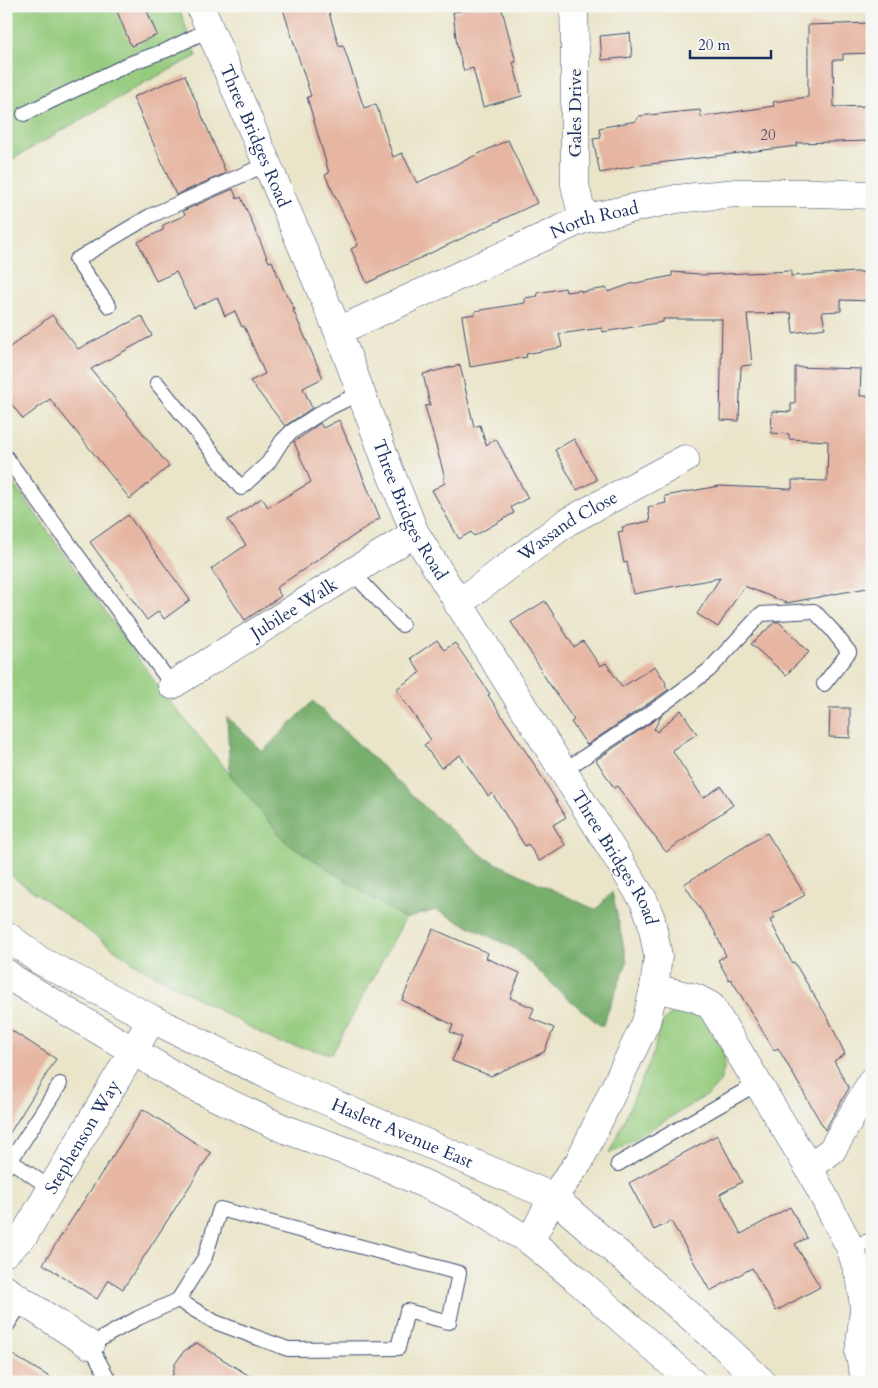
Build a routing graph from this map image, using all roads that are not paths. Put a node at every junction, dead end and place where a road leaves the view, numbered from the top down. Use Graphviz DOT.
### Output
graph roads {
  1 [pos="574,6"];
  2 [pos="205,18"];
  3 [pos="24,114"];
  4 [pos="267,164"];
  5 [pos="872,195"];
  6 [pos="583,219"];
  7 [pos="109,306"];
  8 [pos="338,331"];
  9 [pos="157,383"];
  10 [pos="360,394"];
  11 [pos="6,457"];
  12 [pos="685,459"];
  13 [pos="415,533"];
  14 [pos="353,573"];
  15 [pos="458,604"];
  16 [pos="402,625"];
  17 [pos="824,684"];
  18 [pos="172,685"];
  19 [pos="563,771"];
  20 [pos="6,935"];
  21 [pos="6,973"];
  22 [pos="654,988"];
  23 [pos="152,1018"];
  24 [pos="132,1052"];
  25 [pos="872,1081"];
  26 [pos="758,1083"];
  27 [pos="60,1084"];
  28 [pos="8,1164"];
  29 [pos="618,1164"];
  30 [pos="809,1168"];
  31 [pos="50,1188"];
  32 [pos="553,1196"];
  33 [pos="530,1241"];
  34 [pos="861,1244"];
  35 [pos="6,1252"];
  36 [pos="14,1296"];
  37 [pos="178,1300"];
  38 [pos="6,1327"];
  39 [pos="90,1345"];
  40 [pos="110,1382"];
  41 [pos="692,1382"];
  42 [pos="762,1382"];
  43 [pos="866,1382"];
  1 -- 6 [label="street, Gales Drive"];
  2 -- 3 [label="lane"];
  2 -- 4 [label="street, Three Bridges Road"];
  4 -- 7 [label="lane"];
  4 -- 8 [label="street, Three Bridges Road"];
  5 -- 6 [label="street, North Road"];
  6 -- 8 [label="street, North Road"];
  8 -- 10 [label="street, Three Bridges Road"];
  9 -- 10 [label="lane"];
  10 -- 13 [label="street, Three Bridges Road"];
  11 -- 18 [label="lane"];
  12 -- 15 [label="street, Wassand Close"];
  13 -- 14 [label="street, Jubilee Walk"];
  13 -- 15 [label="street, Three Bridges Road"];
  14 -- 16 [label="lane"];
  14 -- 18 [label="street, Jubilee Walk"];
  15 -- 19 [label="street, Three Bridges Road"];
  17 -- 19 [label="lane"];
  19 -- 22 [label="street, Three Bridges Road"];
  20 -- 23 [label="street, Haslett Avenue East"];
  21 -- 24 [label="street, Haslett Avenue East"];
  22 -- 26 [label="street"];
  22 -- 32 [label="street, Three Bridges Road"];
  23 -- 24 [label="street, Stephenson Way"];
  23 -- 32 [label="street, Haslett Avenue East"];
  24 -- 31 [label="street, Stephenson Way"];
  24 -- 33 [label="street, Haslett Avenue East"];
  25 -- 30 [label="street"];
  26 -- 29 [label="lane"];
  26 -- 30 [label="street"];
  27 -- 28 [label="lane"];
  28 -- 31 [label="lane"];
  30 -- 34 [label="street"];
  31 -- 35 [label="street, Stephenson Way"];
  32 -- 33 [label="street, Three Bridges Road"];
  32 -- 42 [label="street, Haslett Avenue East"];
  33 -- 41 [label="street, Haslett Avenue East"];
  34 -- 43 [label="street"];
  36 -- 38 [label="lane"];
  36 -- 39 [label="street"];
  37 -- 37 [label="lane"];
  37 -- 39 [label="lane"];
  39 -- 40 [label="lane"];
}
